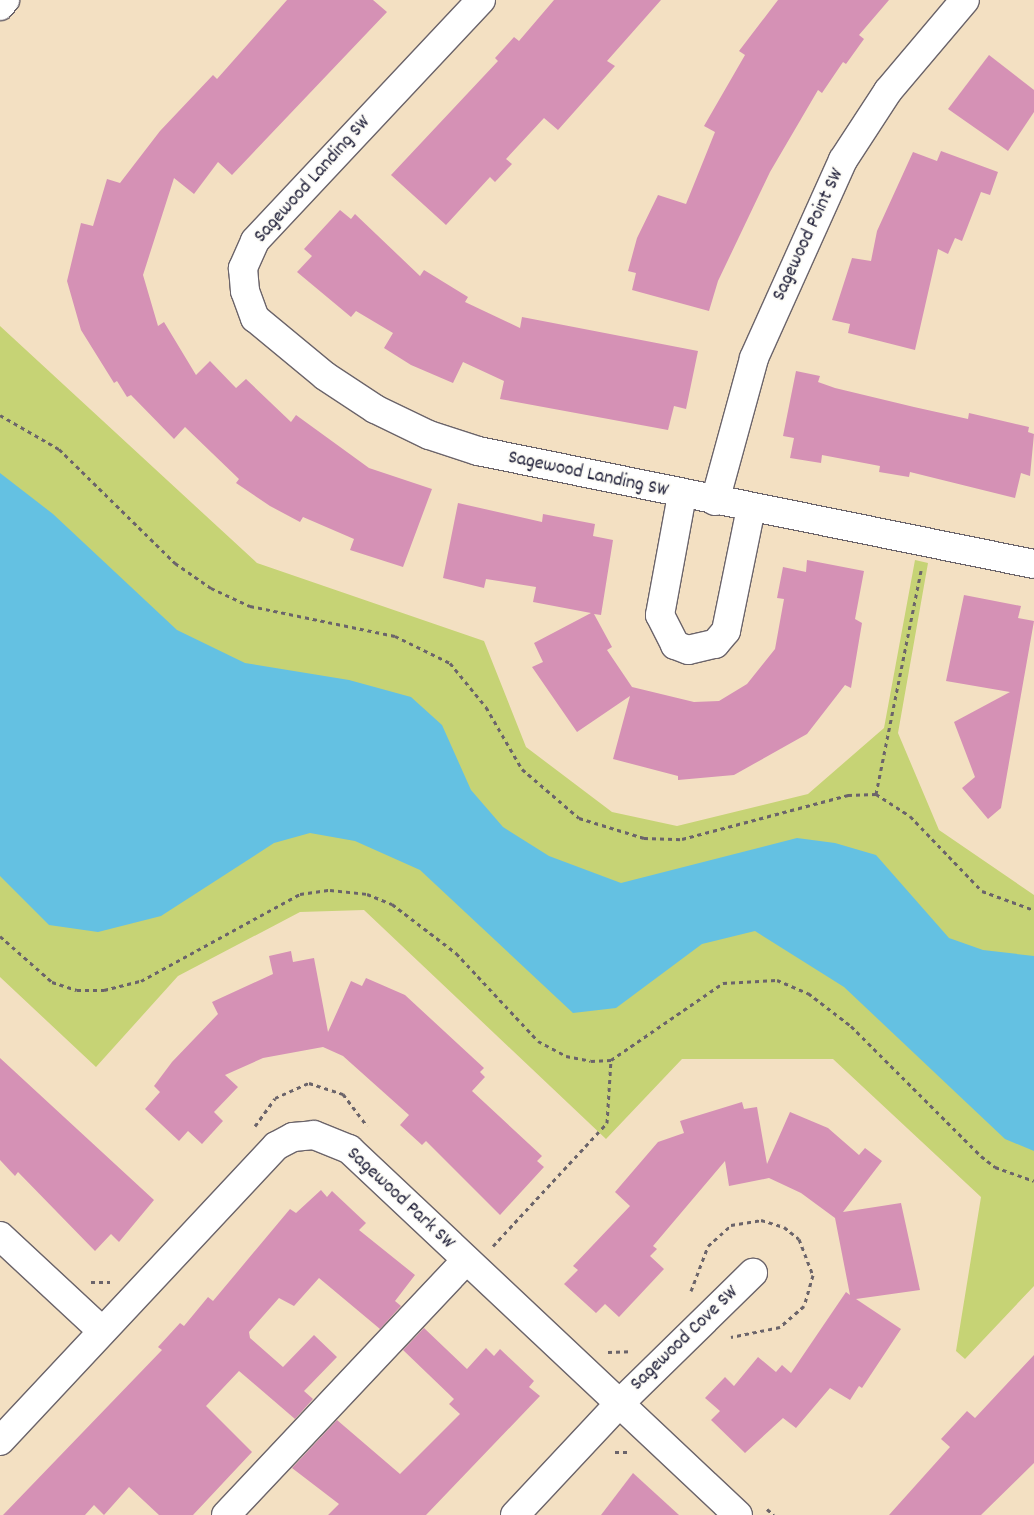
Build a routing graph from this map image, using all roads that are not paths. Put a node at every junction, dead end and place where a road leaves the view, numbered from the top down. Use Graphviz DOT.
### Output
graph roads {
  1 [pos="5,0"];
  2 [pos="482,0"];
  3 [pos="965,0"];
  4 [pos="0,6"];
  5 [pos="682,495"];
  6 [pos="715,501"];
  7 [pos="751,508"];
  8 [pos="1034,564"];
  9 [pos="0,1236"];
  10 [pos="475,1251"];
  11 [pos="753,1273"];
  12 [pos="101,1330"];
  13 [pos="618,1405"];
  14 [pos="0,1441"];
  15 [pos="749,1508"];
  16 [pos="226,1515"];
  17 [pos="515,1515"];
  1 -- 4 [label="street"];
  2 -- 5 [label="street, Sagewood Landing SW"];
  3 -- 6 [label="street, Sagewood Point SW"];
  5 -- 6 [label="street, Sagewood Landing SW"];
  5 -- 7 [label="street, Sagewood Landing SW"];
  6 -- 7 [label="street, Sagewood Landing SW"];
  7 -- 8 [label="street, Sagewood Landing SW"];
  9 -- 12 [label="street"];
  10 -- 12 [label="street, Sagewood Park SW"];
  10 -- 13 [label="street, Sagewood Park SW"];
  10 -- 16 [label="street"];
  11 -- 13 [label="street, Sagewood Cove SW"];
  12 -- 14 [label="street, Sagewood Park SW"];
  13 -- 15 [label="street, Sagewood Park SW"];
  13 -- 17 [label="street, Sagewood Cove SW"];
}
